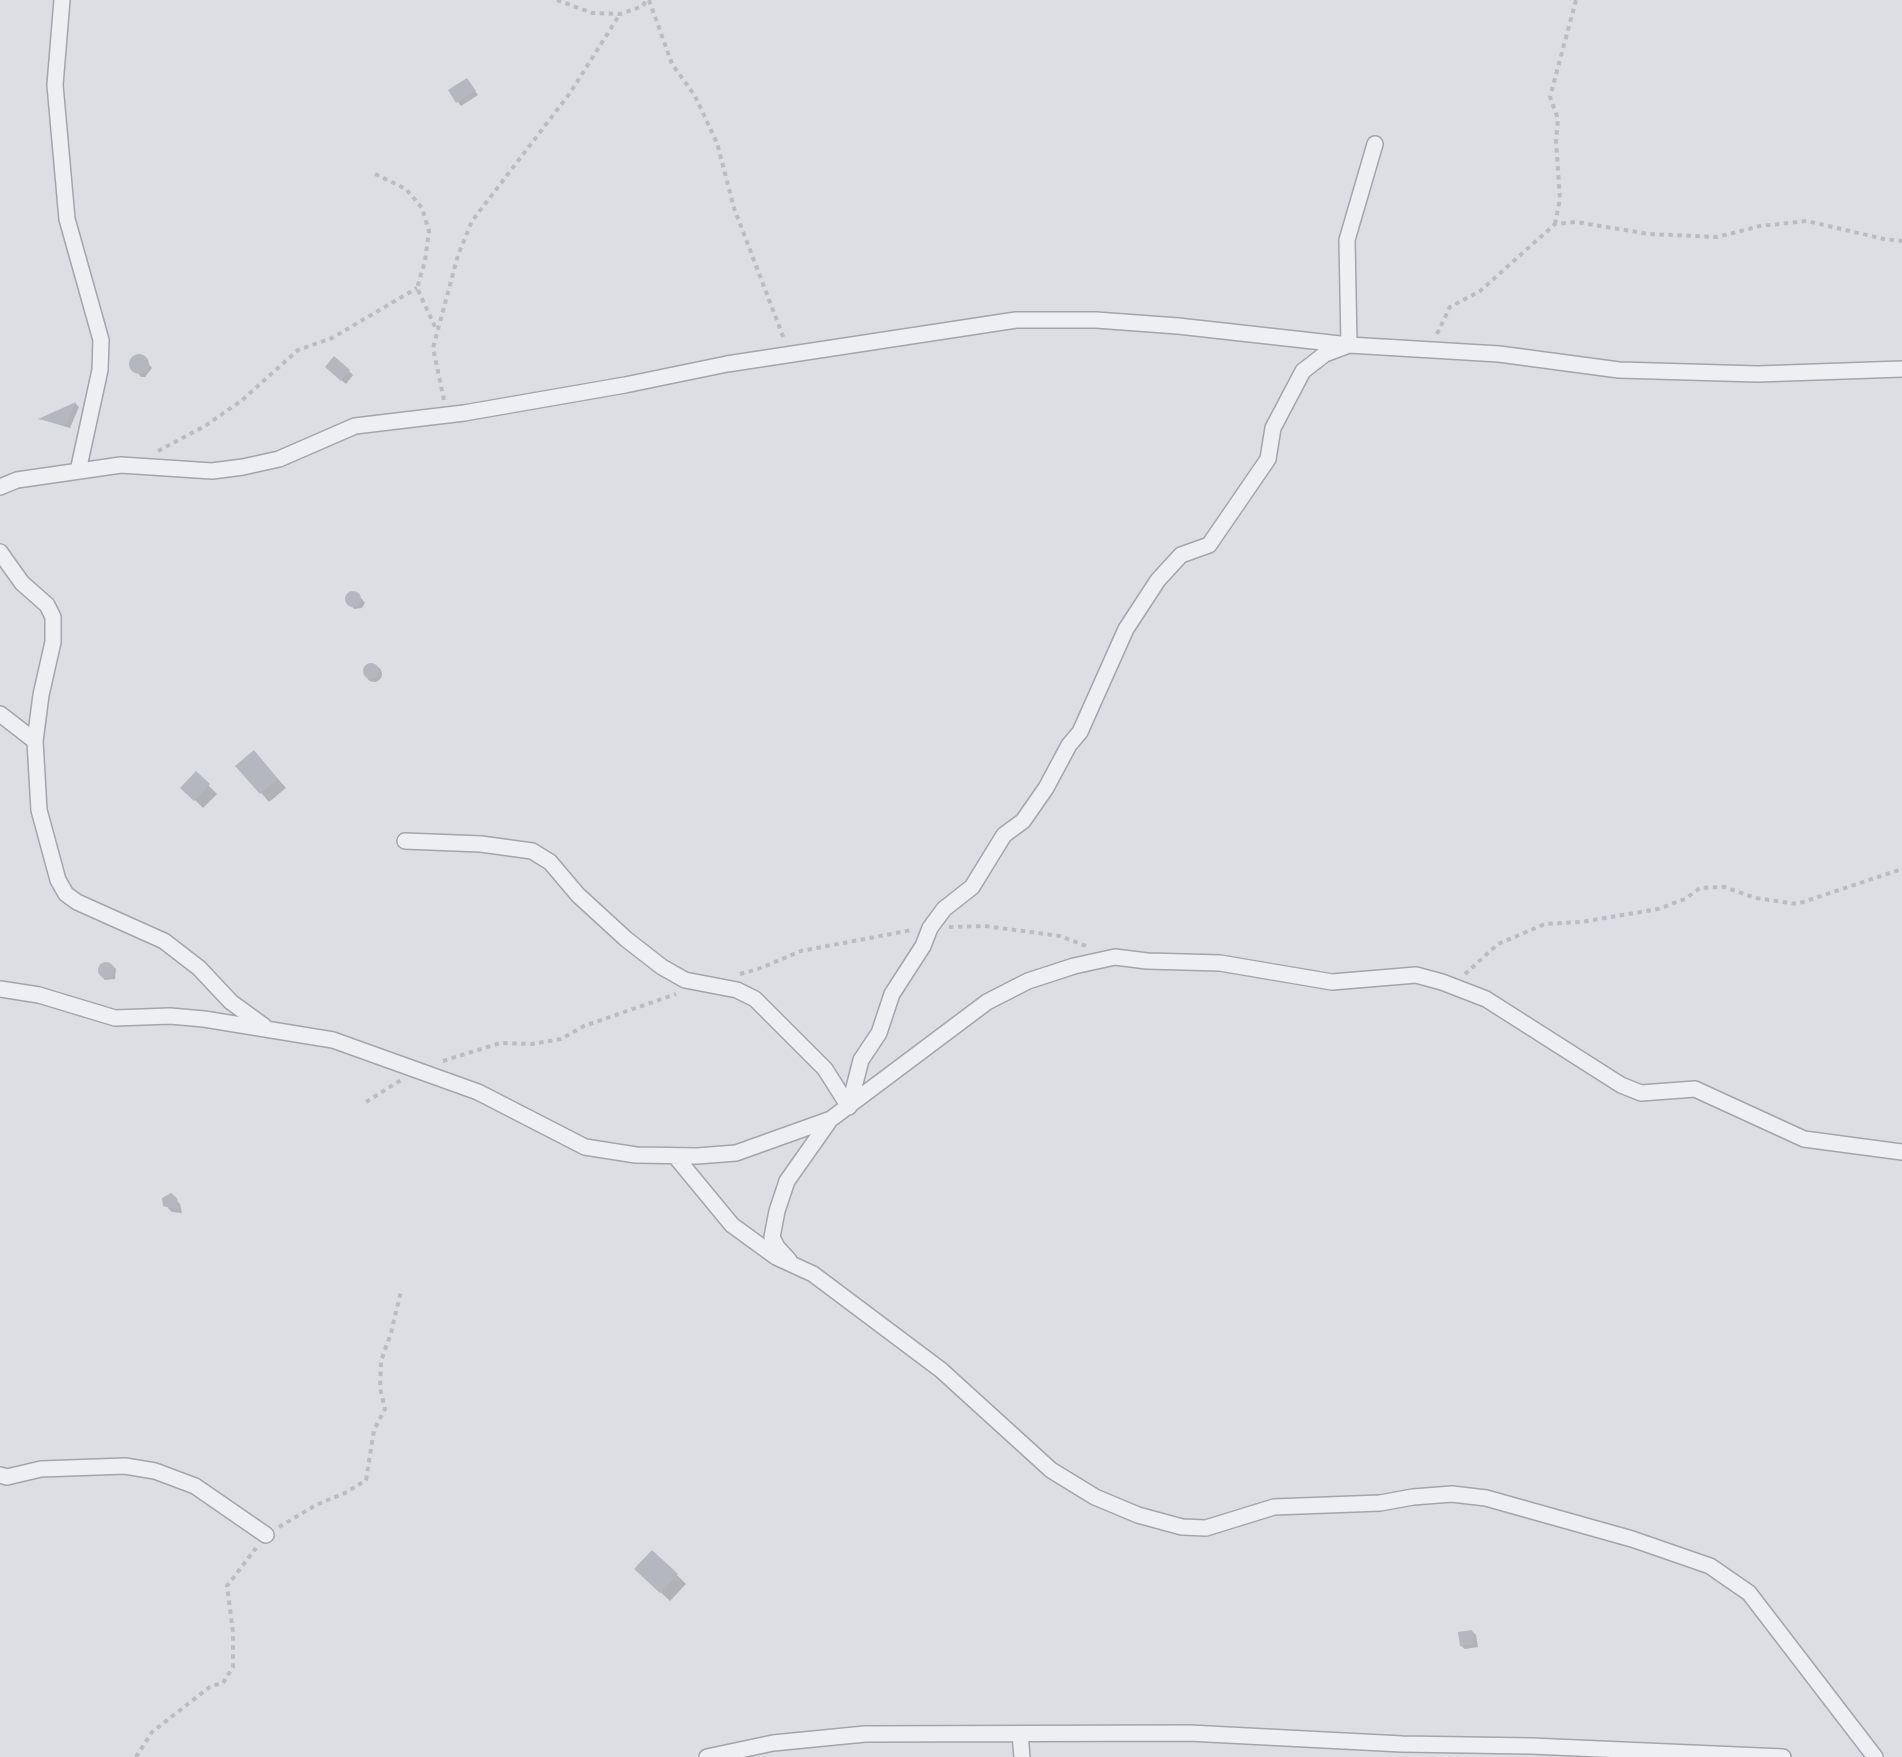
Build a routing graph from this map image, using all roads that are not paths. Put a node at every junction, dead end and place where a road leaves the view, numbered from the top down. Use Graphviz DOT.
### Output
graph roads {
  1 [pos="62,0"];
  2 [pos="1375,144"];
  3 [pos="1349,345"];
  4 [pos="1902,369"];
  5 [pos="78,471"];
  6 [pos="0,487"];
  7 [pos="0,552"];
  8 [pos="0,714"];
  9 [pos="35,741"];
  10 [pos="405,841"];
  11 [pos="0,989"];
  12 [pos="275,1031"];
  13 [pos="849,1107"];
  14 [pos="831,1119"];
  15 [pos="1902,1152"];
  16 [pos="675,1156"];
  17 [pos="793,1264"];
  18 [pos="0,1475"];
  19 [pos="266,1535"];
  20 [pos="1020,1734"];
  21 [pos="1403,1750"];
  22 [pos="1652,1754"];
  23 [pos="707,1757"];
  24 [pos="1022,1757"];
  25 [pos="1783,1757"];
  26 [pos="1875,1757"];
  1 -- 5 [label="street"];
  2 -- 3 [label="street"];
  3 -- 4 [label="street"];
  3 -- 5 [label="street"];
  3 -- 13 [label="street"];
  5 -- 6 [label="street"];
  7 -- 9 [label="street"];
  8 -- 9 [label="street"];
  9 -- 12 [label="street"];
  10 -- 13 [label="street"];
  11 -- 12 [label="street"];
  12 -- 16 [label="street"];
  13 -- 14 [label="street"];
  13 -- 15 [label="street"];
  14 -- 16 [label="street"];
  14 -- 17 [label="street"];
  16 -- 17 [label="street"];
  17 -- 26 [label="street"];
  18 -- 19 [label="street"];
  20 -- 21 [label="street"];
  20 -- 23 [label="street"];
  20 -- 24 [label="street"];
  21 -- 22 [label="street"];
  22 -- 25 [label="street"];
}
